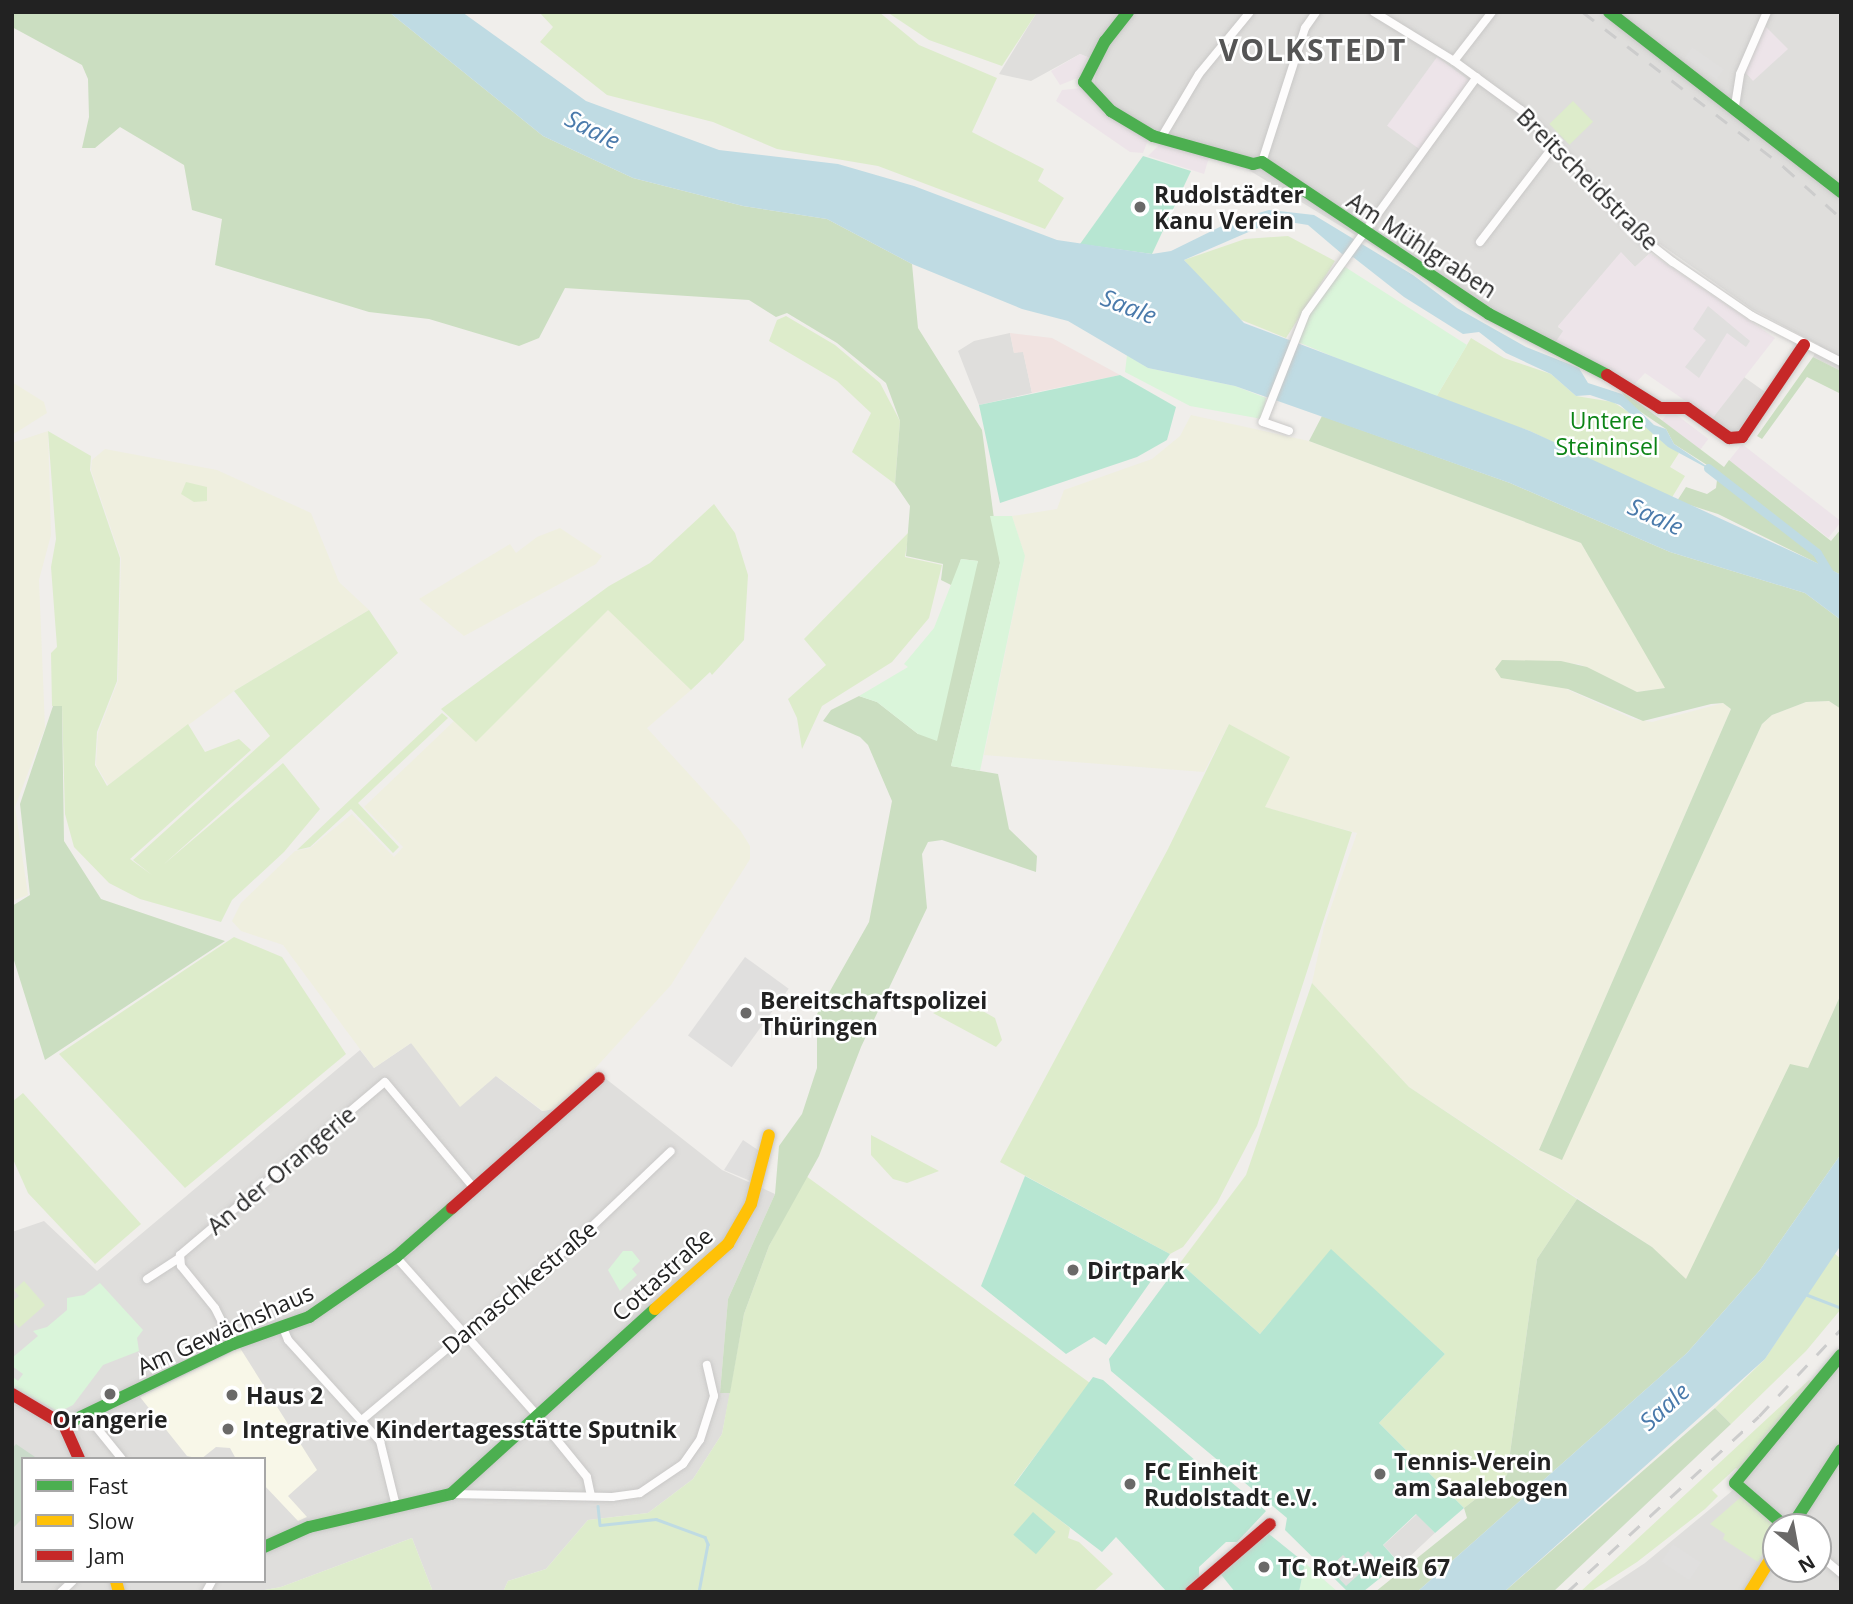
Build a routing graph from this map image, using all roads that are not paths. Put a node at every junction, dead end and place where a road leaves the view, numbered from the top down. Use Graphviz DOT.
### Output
graph roads {
  1 [pos="1128,12"];
  2 [pos="1250,12"];
  3 [pos="1315,12"];
  4 [pos="1374,12"];
  5 [pos="1492,12"];
  6 [pos="1609,12"];
  7 [pos="1767,12"];
  8 [pos="1454,61"];
  9 [pos="1477,77"];
  10 [pos="1735,106"];
  11 [pos="1161,138"];
  12 [pos="1556,143"];
  13 [pos="1262,162"];
  14 [pos="1841,192"];
  15 [pos="1359,235"];
  16 [pos="1480,242"];
  17 [pos="1804,345"];
  18 [pos="1841,362"];
  19 [pos="1289,431"];
  20 [pos="599,1078"];
  21 [pos="769,1135"];
  22 [pos="671,1151"];
  23 [pos="474,1188"];
  24 [pos="396,1257"];
  25 [pos="178,1259"];
  26 [pos="147,1279"];
  27 [pos="283,1328"];
  28 [pos="465,1333"];
  29 [pos="233,1344"];
  30 [pos="1841,1355"];
  31 [pos="707,1365"];
  32 [pos="12,1394"];
  33 [pos="535,1413"];
  34 [pos="88,1417"];
  35 [pos="363,1419"];
  36 [pos="64,1425"];
  37 [pos="1840,1452"];
  38 [pos="78,1457"];
  39 [pos="120,1457"];
  40 [pos="451,1494"];
  41 [pos="591,1496"];
  42 [pos="396,1506"];
  43 [pos="1772,1513"];
  44 [pos="1799,1513"];
  45 [pos="1270,1524"];
  46 [pos="266,1547"];
  47 [pos="1762,1573"];
  48 [pos="1192,1592"];
  49 [pos="1750,1592"];
  1 -- 11 [label="street, Am Mühlgraben"];
  2 -- 11 [label="street"];
  3 -- 13 [label="street"];
  4 -- 8 [label="street, Breitscheidstraße"];
  5 -- 8 [label="street"];
  6 -- 10 [label="street"];
  7 -- 10 [label="street"];
  8 -- 9 [label="street, Breitscheidstraße"];
  9 -- 12 [label="street, Breitscheidstraße"];
  9 -- 15 [label="street"];
  10 -- 14 [label="street"];
  11 -- 13 [label="street, Am Mühlgraben"];
  12 -- 16 [label="street"];
  12 -- 17 [label="street, Breitscheidstraße"];
  13 -- 15 [label="street, Am Mühlgraben"];
  15 -- 17 [label="street, Am Mühlgraben"];
  15 -- 19 [label="street"];
  17 -- 18 [label="street, Breitscheidstraße"];
  20 -- 23 [label="street, Am Gewächshaus"];
  21 -- 33 [label="street, Cottastraße"];
  22 -- 28 [label="street, Damaschkestraße"];
  23 -- 24 [label="street, Am Gewächshaus"];
  23 -- 25 [label="street, An der Orangerie"];
  24 -- 27 [label="street, Am Gewächshaus"];
  24 -- 28 [label="street"];
  25 -- 26 [label="street, An der Orangerie"];
  25 -- 29 [label="street"];
  27 -- 29 [label="street, Am Gewächshaus"];
  27 -- 35 [label="street"];
  28 -- 33 [label="street"];
  28 -- 35 [label="street, Damaschkestraße"];
  29 -- 34 [label="street, Am Gewächshaus"];
  30 -- 43 [label="street"];
  31 -- 41 [label="street"];
  32 -- 36 [label="street"];
  33 -- 40 [label="street, Cottastraße"];
  33 -- 41 [label="street"];
  34 -- 36 [label="street, Am Gewächshaus"];
  34 -- 39 [label="street"];
  35 -- 42 [label="street"];
  36 -- 38 [label="street"];
  37 -- 44 [label="street"];
  40 -- 41 [label="street"];
  40 -- 42 [label="street"];
  42 -- 46 [label="street"];
  45 -- 48 [label="street"];
  47 -- 49 [label="street"];
}
